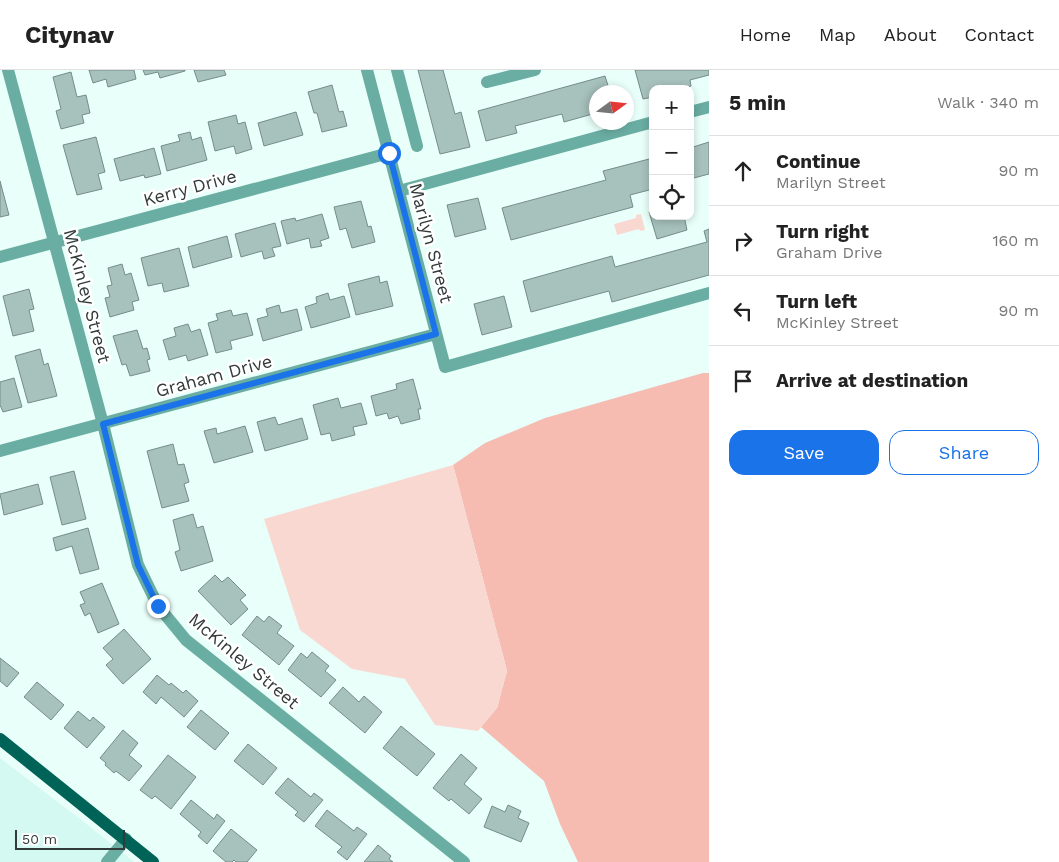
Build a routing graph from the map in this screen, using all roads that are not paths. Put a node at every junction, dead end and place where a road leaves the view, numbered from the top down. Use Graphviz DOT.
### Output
graph roads {
  1 [pos="8,70"];
  2 [pos="367,70"];
  3 [pos="397,70"];
  4 [pos="535,70"];
  5 [pos="487,82"];
  6 [pos="709,107"];
  7 [pos="694,111"];
  8 [pos="649,123"];
  9 [pos="417,146"];
  10 [pos="389,153"];
  11 [pos="399,191"];
  12 [pos="55,243"];
  13 [pos="0,257"];
  14 [pos="709,293"];
  15 [pos="436,334"];
  16 [pos="103,424"];
  17 [pos="0,451"];
  18 [pos="0,739"];
  19 [pos="126,839"];
  20 [pos="107,862"];
  21 [pos="153,862"];
  22 [pos="464,862"];
  1 -- 12 [label="street, McKinley Street"];
  2 -- 10 [label="street, Marilyn Street"];
  3 -- 9 [label="street"];
  4 -- 5 [label="street"];
  6 -- 7 [label="street"];
  8 -- 11 [label="street"];
  10 -- 11 [label="street, Marilyn Street"];
  10 -- 12 [label="street, Kerry Drive"];
  11 -- 15 [label="street, Marilyn Street"];
  12 -- 13 [label="street, Kerry Drive"];
  12 -- 16 [label="street, McKinley Street"];
  14 -- 15 [label="street, Marilyn Street"];
  15 -- 16 [label="street, Graham Drive"];
  16 -- 17 [label="street, Graham Drive"];
  16 -- 22 [label="street, McKinley Street"];
  18 -- 19 [label="main road"];
  19 -- 20 [label="street"];
  19 -- 21 [label="main road"];
}
